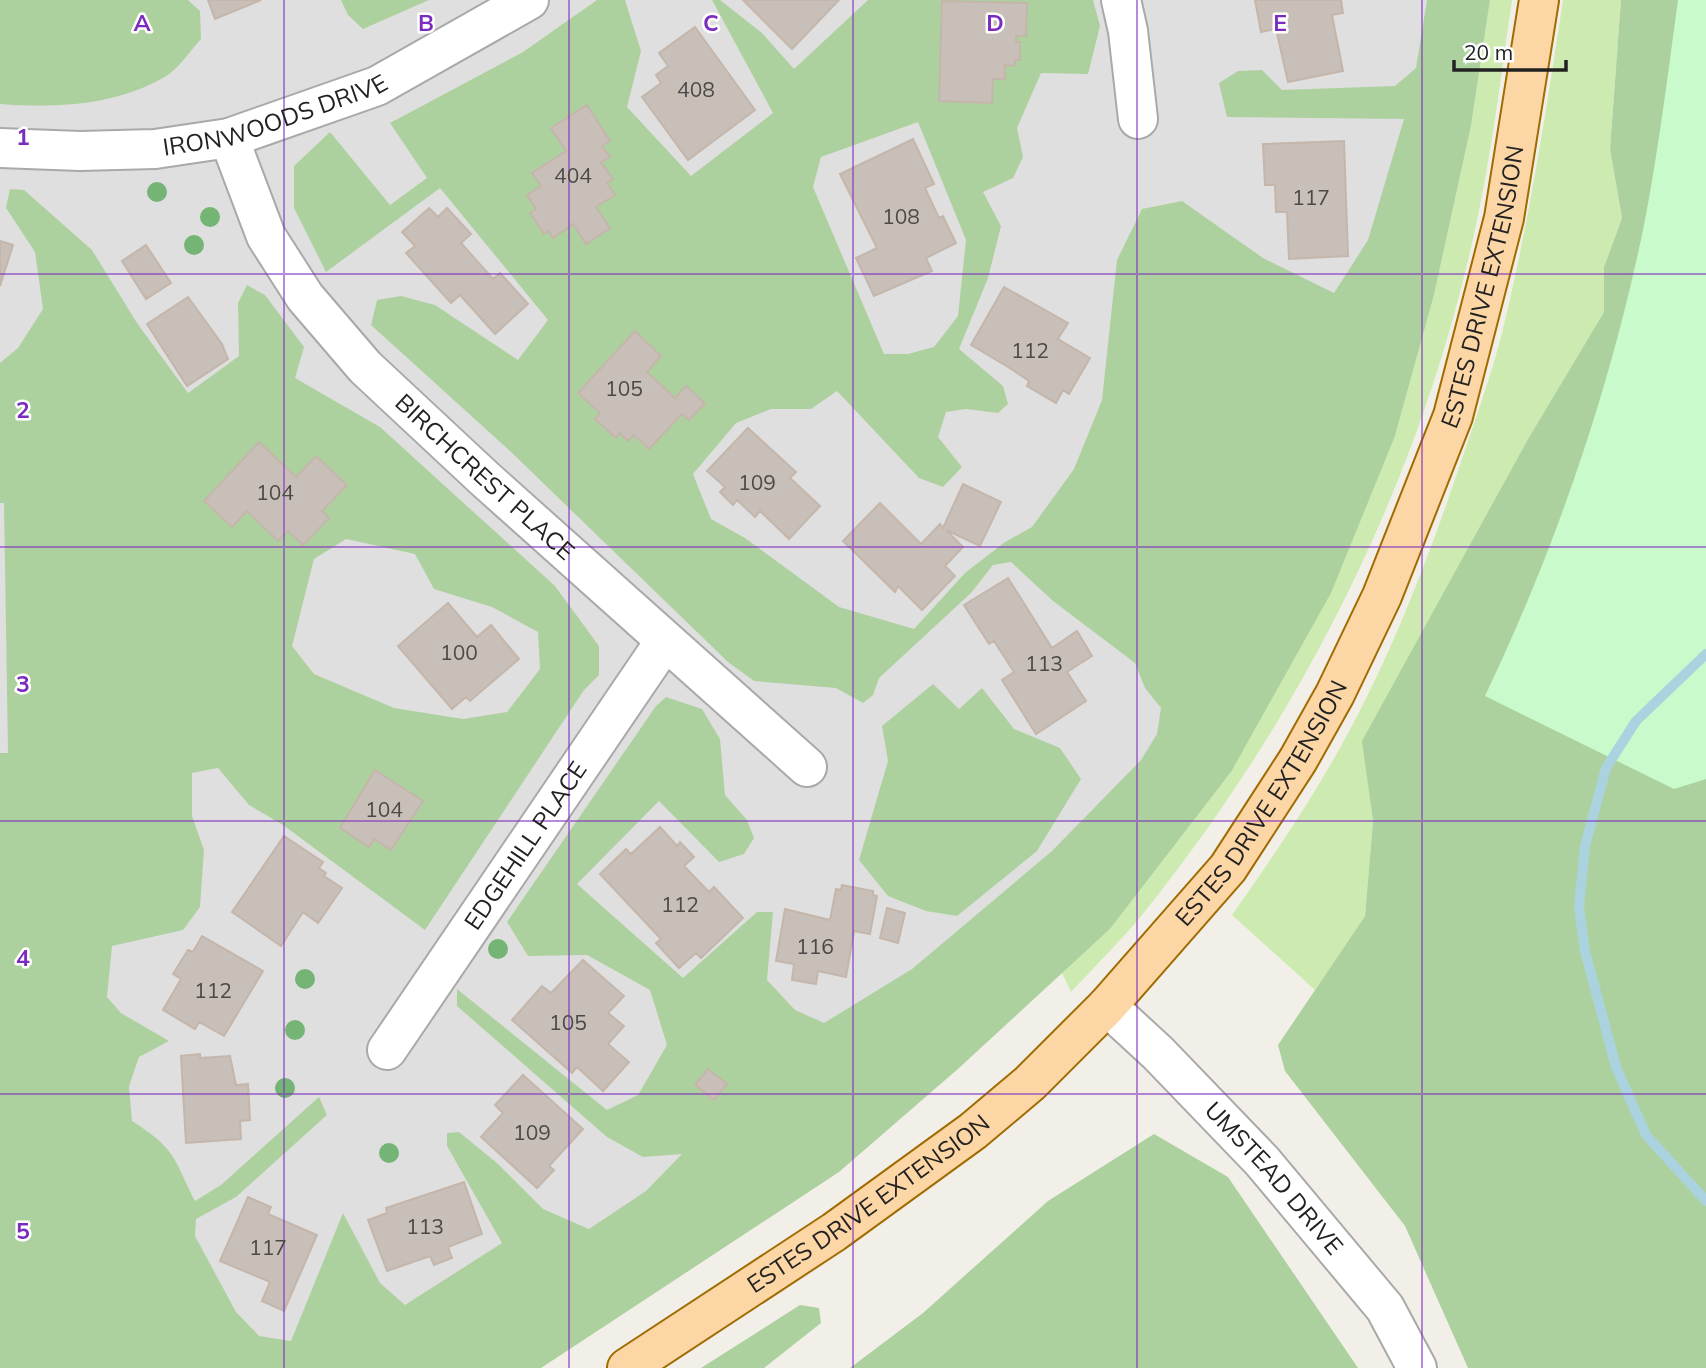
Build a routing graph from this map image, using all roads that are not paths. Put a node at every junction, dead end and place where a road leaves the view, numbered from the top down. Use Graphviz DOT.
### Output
graph roads {
  1 [pos="529,0"];
  2 [pos="1121,0"];
  3 [pos="1539,0"];
  4 [pos="1138,119"];
  5 [pos="229,138"];
  6 [pos="0,148"];
  7 [pos="665,641"];
  8 [pos="807,767"];
  9 [pos="1107,1006"];
  10 [pos="387,1050"];
  11 [pos="627,1368"];
  12 [pos="1416,1368"];
  1 -- 5 [label="street, IRONWOODS DRIVE"];
  2 -- 4 [label="street"];
  3 -- 9 [label="main road, ESTES DRIVE EXTENSION"];
  5 -- 6 [label="street, IRONWOODS DRIVE"];
  5 -- 7 [label="street, BIRCHCREST PLACE"];
  7 -- 8 [label="street, BIRCHCREST PLACE"];
  7 -- 10 [label="street, EDGEHILL PLACE"];
  9 -- 11 [label="main road, ESTES DRIVE EXTENSION"];
  9 -- 12 [label="street, UMSTEAD DRIVE"];
}
